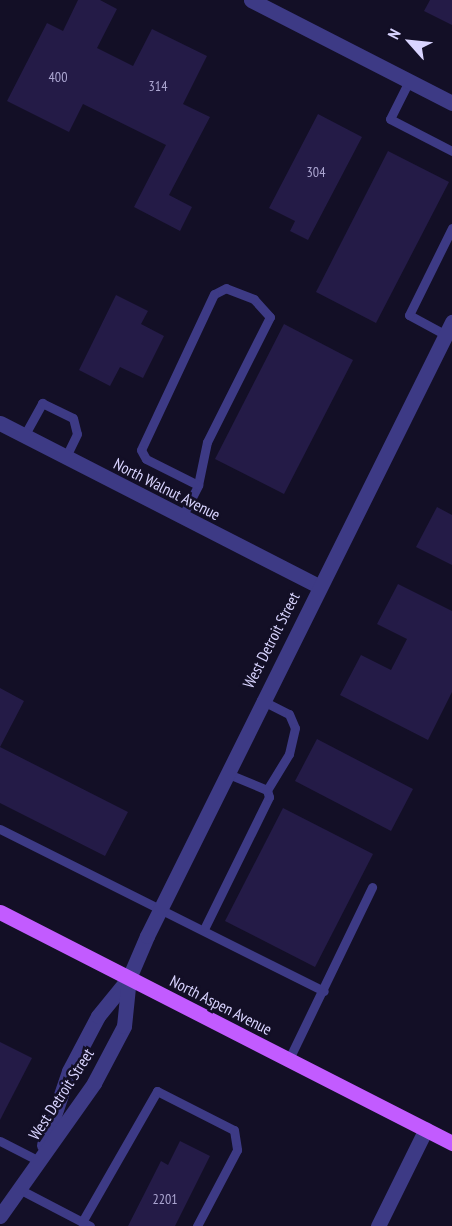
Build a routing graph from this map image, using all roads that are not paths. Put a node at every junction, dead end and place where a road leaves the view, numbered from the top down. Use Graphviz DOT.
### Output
graph roads {
  1 [pos="251,0"];
  2 [pos="409,81"];
  3 [pos="452,103"];
  4 [pos="452,151"];
  5 [pos="452,228"];
  6 [pos="449,328"];
  7 [pos="0,423"];
  8 [pos="24,436"];
  9 [pos="66,457"];
  10 [pos="198,484"];
  11 [pos="182,517"];
  12 [pos="318,586"];
  13 [pos="261,700"];
  14 [pos="226,773"];
  15 [pos="267,790"];
  16 [pos="0,829"];
  17 [pos="372,887"];
  18 [pos="161,908"];
  19 [pos="0,912"];
  20 [pos="204,927"];
  21 [pos="129,978"];
  22 [pos="324,991"];
  23 [pos="289,1059"];
  24 [pos="426,1130"];
  25 [pos="0,1141"];
  26 [pos="452,1143"];
  27 [pos="39,1161"];
  28 [pos="18,1189"];
  29 [pos="0,1216"];
  30 [pos="86,1224"];
  31 [pos="197,1226"];
  32 [pos="378,1226"];
  1 -- 2 [label="street"];
  2 -- 3 [label="street"];
  2 -- 4 [label="lane"];
  5 -- 6 [label="lane"];
  6 -- 12 [label="street, West Detroit Street"];
  7 -- 8 [label="street, North Walnut Avenue"];
  8 -- 9 [label="street, North Walnut Avenue"];
  8 -- 9 [label="lane"];
  9 -- 11 [label="street, North Walnut Avenue"];
  10 -- 10 [label="lane"];
  10 -- 11 [label="lane"];
  11 -- 12 [label="street, North Walnut Avenue"];
  12 -- 13 [label="street, West Detroit Street"];
  13 -- 14 [label="street, West Detroit Street"];
  13 -- 15 [label="lane"];
  14 -- 15 [label="lane"];
  14 -- 18 [label="street, West Detroit Street"];
  15 -- 20 [label="lane"];
  16 -- 18 [label="lane"];
  17 -- 22 [label="lane"];
  18 -- 20 [label="lane"];
  18 -- 21 [label="street, West Detroit Street"];
  19 -- 21 [label="main road, North Aspen Avenue"];
  20 -- 22 [label="lane"];
  21 -- 23 [label="main road, North Aspen Avenue"];
  21 -- 27 [label="street, West Detroit Street"];
  21 -- 27 [label="street, West Detroit Street"];
  22 -- 23 [label="lane"];
  23 -- 24 [label="main road, North Aspen Avenue"];
  24 -- 26 [label="main road, North Aspen Avenue"];
  24 -- 32 [label="street"];
  25 -- 27 [label="lane"];
  27 -- 28 [label="street, West Detroit Street"];
  28 -- 29 [label="street, West Detroit Street"];
  28 -- 30 [label="lane"];
  30 -- 31 [label="lane"];
}
